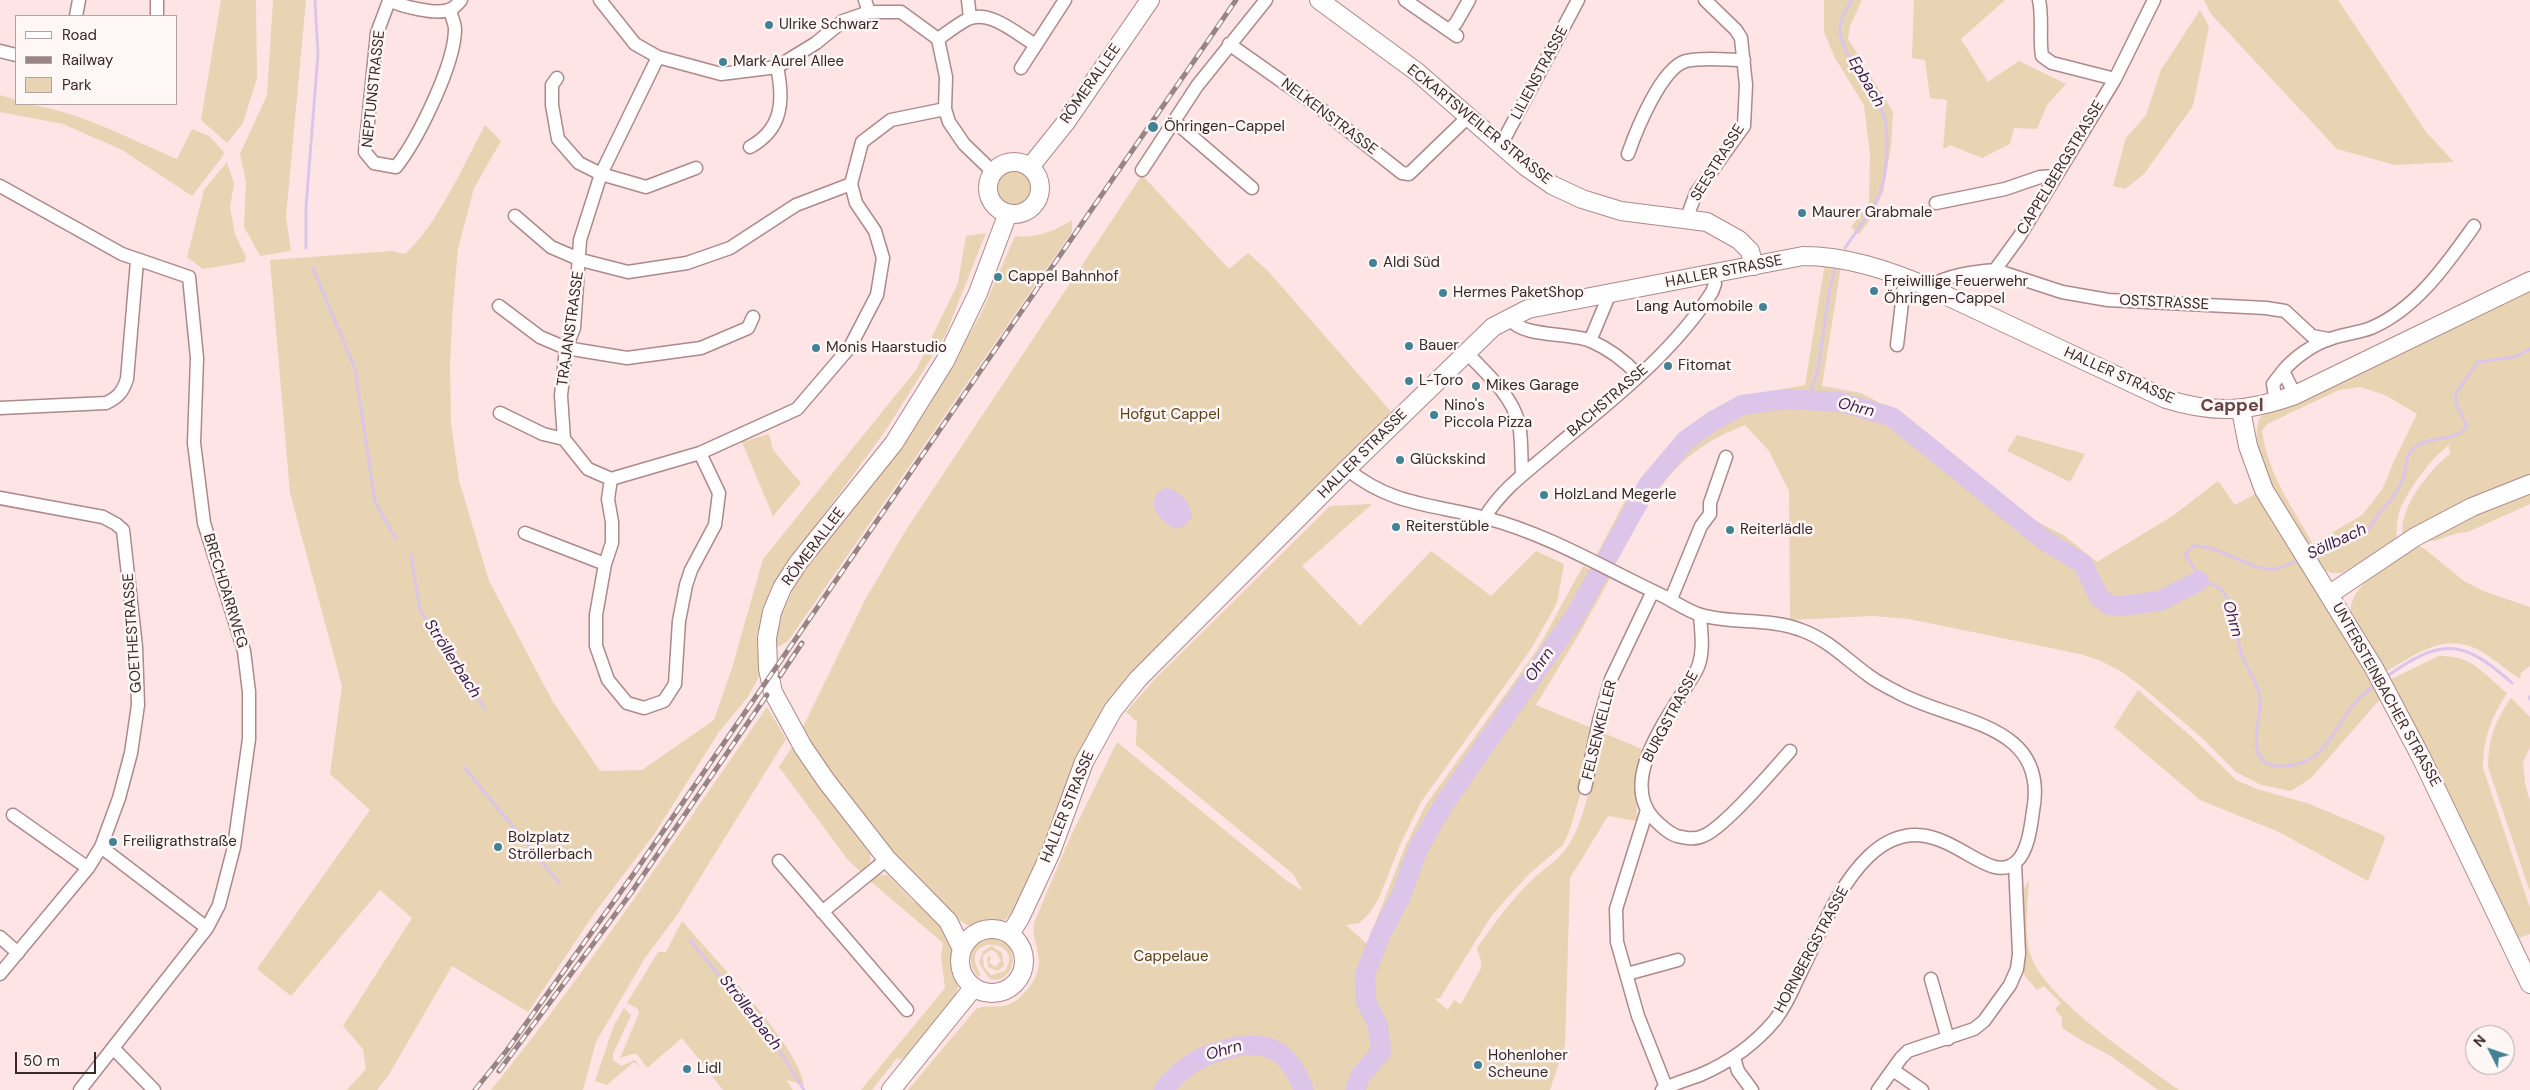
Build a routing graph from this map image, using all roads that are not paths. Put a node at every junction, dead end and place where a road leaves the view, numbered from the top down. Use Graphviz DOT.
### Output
graph roads {
  1 [pos="79,0"];
  2 [pos="157,0"];
  3 [pos="389,0"];
  4 [pos="461,0"];
  5 [pos="600,0"];
  6 [pos="968,0"];
  7 [pos="1064,0"];
  8 [pos="1150,0"];
  9 [pos="1266,0"];
  10 [pos="1319,0"];
  11 [pos="1406,0"];
  12 [pos="1469,0"];
  13 [pos="1578,0"];
  14 [pos="1705,0"];
  15 [pos="2039,0"];
  16 [pos="2154,0"];
  17 [pos="867,6"];
  18 [pos="450,10"];
  19 [pos="76,15"];
  20 [pos="157,15"];
  21 [pos="970,18"];
  22 [pos="938,39"];
  23 [pos="1228,44"];
  24 [pos="1036,45"];
  25 [pos="0,51"];
  26 [pos="15,55"];
  27 [pos="658,57"];
  28 [pos="1744,60"];
  29 [pos="777,66"];
  30 [pos="1020,68"];
  31 [pos="557,78"];
  32 [pos="2115,79"];
  33 [pos="945,109"];
  34 [pos="1469,116"];
  35 [pos="1174,121"];
  36 [pos="1501,145"];
  37 [pos="750,147"];
  38 [pos="1628,154"];
  39 [pos="1030,167"];
  40 [pos="696,168"];
  41 [pos="1142,170"];
  42 [pos="993,172"];
  43 [pos="601,174"];
  44 [pos="2054,176"];
  45 [pos="851,184"];
  46 [pos="0,186"];
  47 [pos="1252,188"];
  48 [pos="1936,203"];
  49 [pos="1008,213"];
  50 [pos="515,216"];
  51 [pos="1686,220"];
  52 [pos="2474,226"];
  53 [pos="581,260"];
  54 [pos="137,261"];
  55 [pos="1754,266"];
  56 [pos="1995,270"];
  57 [pos="1713,274"];
  58 [pos="1904,277"];
  59 [pos="2530,281"];
  60 [pos="1928,287"];
  61 [pos="1610,293"];
  62 [pos="498,306"];
  63 [pos="753,317"];
  64 [pos="1510,319"];
  65 [pos="2328,339"];
  66 [pos="1590,340"];
  67 [pos="1897,345"];
  68 [pos="566,348"];
  69 [pos="1467,353"];
  70 [pos="2283,371"];
  71 [pos="1638,375"];
  72 [pos="2295,395"];
  73 [pos="2276,402"];
  74 [pos="0,408"];
  75 [pos="2240,410"];
  76 [pos="500,413"];
  77 [pos="564,439"];
  78 [pos="700,453"];
  79 [pos="1726,457"];
  80 [pos="1347,469"];
  81 [pos="1522,474"];
  82 [pos="611,478"];
  83 [pos="2530,484"];
  84 [pos="0,498"];
  85 [pos="1485,518"];
  86 [pos="525,533"];
  87 [pos="605,564"];
  88 [pos="1653,591"];
  89 [pos="2330,594"];
  90 [pos="1670,599"];
  91 [pos="1700,615"];
  92 [pos="1790,751"];
  93 [pos="1585,788"];
  94 [pos="1647,810"];
  95 [pos="13,815"];
  96 [pos="101,847"];
  97 [pos="886,859"];
  98 [pos="779,861"];
  99 [pos="2015,863"];
  100 [pos="88,868"];
  101 [pos="822,912"];
  102 [pos="948,921"];
  103 [pos="207,928"];
  104 [pos="976,933"];
  105 [pos="1010,934"];
  106 [pos="0,937"];
  107 [pos="962,949"];
  108 [pos="18,953"];
  109 [pos="1678,960"];
  110 [pos="0,974"];
  111 [pos="1627,974"];
  112 [pos="1931,979"];
  113 [pos="2530,984"];
  114 [pos="974,987"];
  115 [pos="906,1010"];
  116 [pos="1948,1039"];
  117 [pos="114,1049"];
  118 [pos="1734,1058"];
  119 [pos="1892,1070"];
  120 [pos="1664,1089"];
  121 [pos="80,1090"];
  122 [pos="154,1090"];
  123 [pos="891,1090"];
  124 [pos="1752,1090"];
  125 [pos="1878,1090"];
  126 [pos="1922,1090"];
  1 -- 19 [label="street"];
  2 -- 20 [label="street"];
  3 -- 18 [label="street"];
  3 -- 18 [label="street, NEPTUNSTRASSE"];
  4 -- 18 [label="street"];
  5 -- 27 [label="street"];
  6 -- 21 [label="street"];
  7 -- 24 [label="street"];
  8 -- 39 [label="main road, RÖMERALLEE"];
  9 -- 23 [label="street"];
  10 -- 34 [label="main road, ECKARTSWEILER STRASSE"];
  11 -- 12 [label="street"];
  13 -- 36 [label="street, LILIENSTRASSE"];
  14 -- 28 [label="street, SEESTRASSE"];
  15 -- 32 [label="street"];
  16 -- 32 [label="street, CAPPELBERGSTRASSE"];
  17 -- 22 [label="street"];
  17 -- 29 [label="street"];
  21 -- 22 [label="street"];
  21 -- 24 [label="street"];
  22 -- 33 [label="street"];
  23 -- 34 [label="street, NELKENSTRASSE"];
  23 -- 35 [label="street"];
  24 -- 30 [label="street"];
  25 -- 26 [label="street"];
  27 -- 29 [label="street"];
  27 -- 43 [label="street, TRAJANSTRASSE"];
  28 -- 38 [label="street"];
  28 -- 51 [label="street, SEESTRASSE"];
  29 -- 37 [label="street"];
  31 -- 43 [label="street"];
  32 -- 44 [label="street, CAPPELBERGSTRASSE"];
  33 -- 42 [label="street"];
  33 -- 45 [label="street"];
  34 -- 36 [label="main road, ECKARTSWEILER STRASSE"];
  35 -- 41 [label="street"];
  35 -- 47 [label="street"];
  36 -- 51 [label="main road, ECKARTSWEILER STRASSE"];
  39 -- 42 [label="main road"];
  39 -- 49 [label="main road"];
  40 -- 43 [label="street"];
  42 -- 49 [label="main road"];
  43 -- 53 [label="street, TRAJANSTRASSE"];
  44 -- 48 [label="street"];
  44 -- 56 [label="street, CAPPELBERGSTRASSE"];
  45 -- 53 [label="street"];
  45 -- 78 [label="street"];
  46 -- 54 [label="street"];
  49 -- 97 [label="main road, RÖMERALLEE"];
  50 -- 53 [label="street"];
  51 -- 55 [label="main road, ECKARTSWEILER STRASSE"];
  52 -- 65 [label="street"];
  53 -- 68 [label="street, TRAJANSTRASSE"];
  54 -- 74 [label="street"];
  54 -- 103 [label="street, BRECHDARRWEG"];
  55 -- 57 [label="main road, HALLER STRASSE"];
  55 -- 58 [label="main road, HALLER STRASSE"];
  56 -- 60 [label="street"];
  56 -- 65 [label="street, OSTSTRASSE"];
  57 -- 61 [label="main road, HALLER STRASSE"];
  57 -- 71 [label="street, BACHSTRASSE"];
  58 -- 60 [label="main road, HALLER STRASSE"];
  58 -- 67 [label="street"];
  59 -- 72 [label="main road, HALLER STRASSE"];
  60 -- 75 [label="main road, HALLER STRASSE"];
  61 -- 64 [label="main road, HALLER STRASSE"];
  61 -- 66 [label="street"];
  62 -- 68 [label="street"];
  63 -- 68 [label="street"];
  64 -- 66 [label="street"];
  64 -- 69 [label="main road, HALLER STRASSE"];
  65 -- 70 [label="street"];
  66 -- 71 [label="street"];
  68 -- 77 [label="street, TRAJANSTRASSE"];
  69 -- 80 [label="main road, HALLER STRASSE"];
  69 -- 81 [label="street"];
  70 -- 72 [label="street"];
  70 -- 73 [label="street"];
  71 -- 81 [label="street, BACHSTRASSE"];
  72 -- 73 [label="main road, HALLER STRASSE"];
  73 -- 75 [label="main road, HALLER STRASSE"];
  75 -- 89 [label="main road, UNTERSTEINBACHER STRASSE"];
  76 -- 77 [label="street"];
  77 -- 82 [label="street"];
  78 -- 82 [label="street"];
  78 -- 87 [label="street"];
  79 -- 90 [label="street"];
  80 -- 85 [label="street"];
  80 -- 105 [label="main road, HALLER STRASSE"];
  81 -- 85 [label="street, BACHSTRASSE"];
  82 -- 87 [label="street"];
  83 -- 89 [label="main road"];
  84 -- 96 [label="street, GOETHESTRASSE"];
  85 -- 88 [label="street"];
  86 -- 87 [label="street"];
  88 -- 90 [label="street"];
  88 -- 93 [label="street, FELSENKELLER"];
  89 -- 113 [label="main road, UNTERSTEINBACHER STRASSE"];
  90 -- 91 [label="street"];
  91 -- 94 [label="street, BURGSTRASSE"];
  91 -- 99 [label="street"];
  92 -- 94 [label="street"];
  94 -- 111 [label="street"];
  95 -- 100 [label="street"];
  96 -- 100 [label="street, GOETHESTRASSE"];
  96 -- 103 [label="street"];
  97 -- 101 [label="street"];
  97 -- 102 [label="main road, RÖMERALLEE"];
  98 -- 101 [label="street"];
  99 -- 116 [label="street"];
  99 -- 118 [label="street, HORNBERGSTRASSE"];
  100 -- 108 [label="street, GOETHESTRASSE"];
  101 -- 115 [label="street"];
  102 -- 104 [label="main road, RÖMERALLEE"];
  102 -- 107 [label="main road, RÖMERALLEE"];
  103 -- 117 [label="street, BRECHDARRWEG"];
  104 -- 105 [label="main road"];
  104 -- 107 [label="main road"];
  105 -- 114 [label="main road"];
  106 -- 108 [label="street"];
  107 -- 114 [label="main road"];
  108 -- 110 [label="street, GOETHESTRASSE"];
  109 -- 111 [label="street"];
  111 -- 120 [label="street"];
  112 -- 116 [label="street"];
  114 -- 123 [label="main road"];
  116 -- 119 [label="street"];
  117 -- 121 [label="street, BRECHDARRWEG"];
  117 -- 122 [label="street"];
  118 -- 120 [label="street, HORNBERGSTRASSE"];
  118 -- 124 [label="street"];
  119 -- 125 [label="street"];
  119 -- 126 [label="street"];
}
